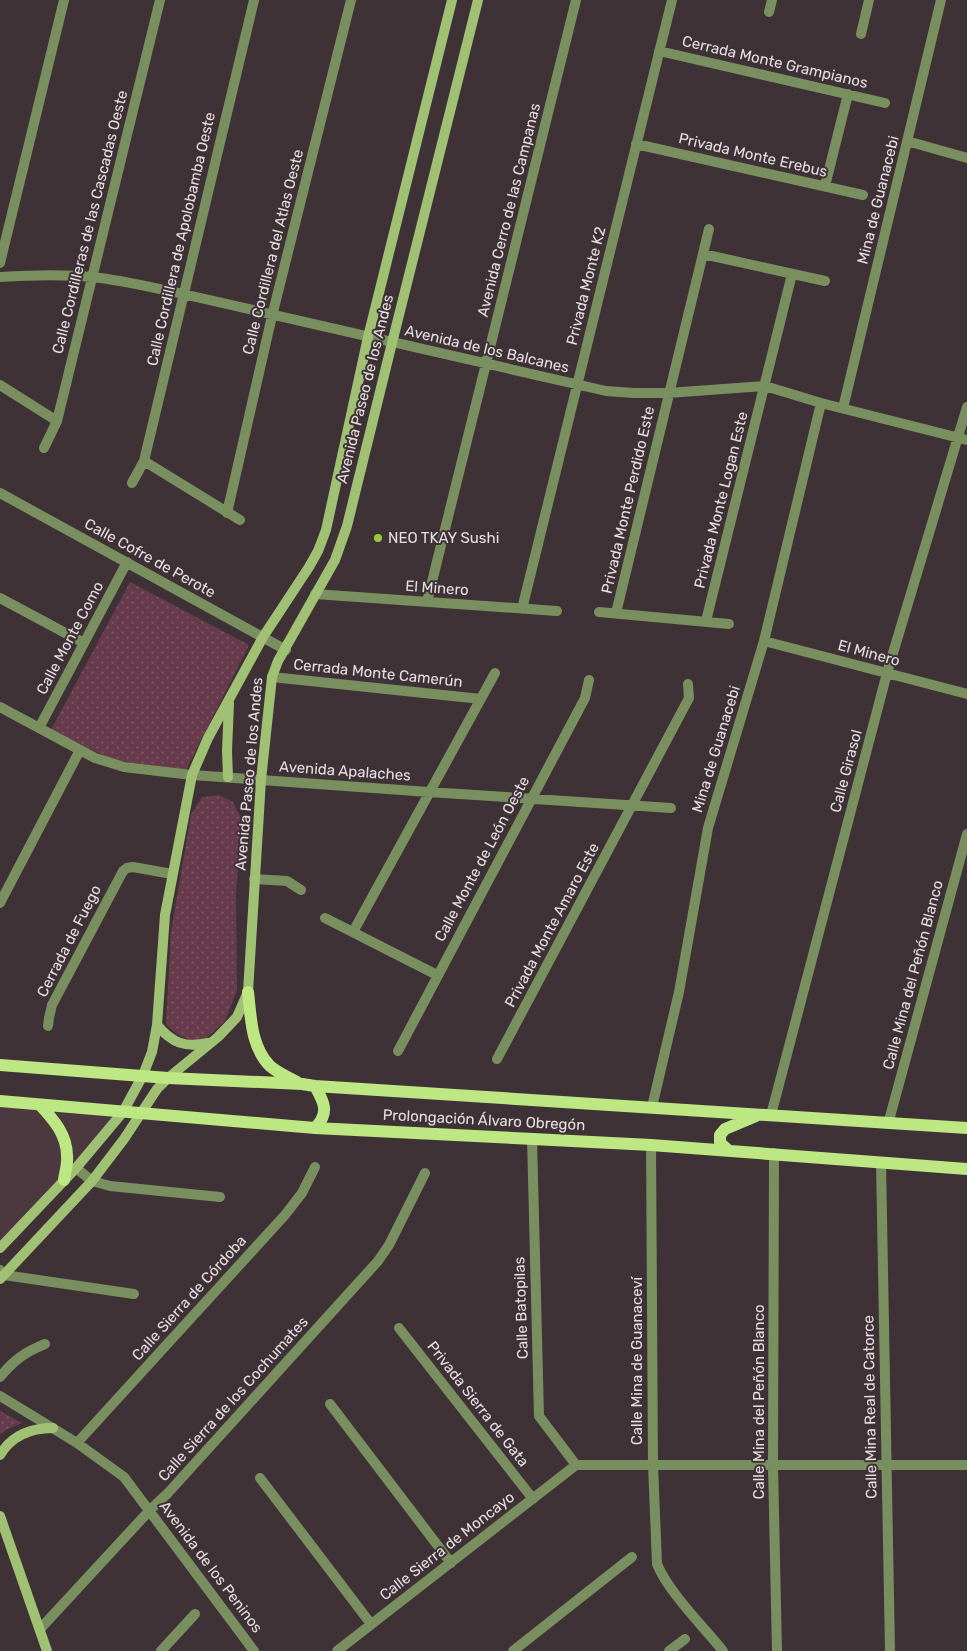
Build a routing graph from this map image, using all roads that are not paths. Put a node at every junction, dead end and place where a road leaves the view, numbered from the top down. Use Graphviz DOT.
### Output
graph roads {
  1 [pos="64,0"];
  2 [pos="160,0"];
  3 [pos="254,0"];
  4 [pos="352,0"];
  5 [pos="452,0"];
  6 [pos="478,0"];
  7 [pos="576,0"];
  8 [pos="672,0"];
  9 [pos="772,0"];
  10 [pos="869,0"];
  11 [pos="941,0"];
  12 [pos="769,12"];
  13 [pos="861,34"];
  14 [pos="659,51"];
  15 [pos="848,94"];
  16 [pos="885,103"];
  17 [pos="907,141"];
  18 [pos="636,144"];
  19 [pos="967,158"];
  20 [pos="825,186"];
  21 [pos="864,194"];
  22 [pos="709,229"];
  23 [pos="703,254"];
  24 [pos="0,263"];
  25 [pos="792,274"];
  26 [pos="0,277"];
  27 [pos="92,277"];
  28 [pos="825,281"];
  29 [pos="183,294"];
  30 [pos="272,316"];
  31 [pos="368,337"];
  32 [pos="392,342"];
  33 [pos="486,364"];
  34 [pos="577,384"];
  35 [pos="0,385"];
  36 [pos="764,386"];
  37 [pos="668,393"];
  38 [pos="821,403"];
  39 [pos="967,407"];
  40 [pos="843,408"];
  41 [pos="57,421"];
  42 [pos="962,438"];
  43 [pos="44,448"];
  44 [pos="144,461"];
  45 [pos="132,482"];
  46 [pos="0,493"];
  47 [pos="227,513"];
  48 [pos="240,520"];
  49 [pos="127,562"];
  50 [pos="315,594"];
  51 [pos="0,598"];
  52 [pos="428,602"];
  53 [pos="522,609"];
  54 [pos="557,611"];
  55 [pos="599,612"];
  56 [pos="616,613"];
  57 [pos="706,621"];
  58 [pos="729,624"];
  59 [pos="263,637"];
  60 [pos="764,641"];
  61 [pos="84,643"];
  62 [pos="286,650"];
  63 [pos="495,673"];
  64 [pos="887,673"];
  65 [pos="272,677"];
  66 [pos="589,680"];
  67 [pos="688,684"];
  68 [pos="967,694"];
  69 [pos="229,699"];
  70 [pos="481,699"];
  71 [pos="0,707"];
  72 [pos="39,728"];
  73 [pos="80,750"];
  74 [pos="192,775"];
  75 [pos="228,777"];
  76 [pos="261,780"];
  77 [pos="429,792"];
  78 [pos="530,800"];
  79 [pos="633,804"];
  80 [pos="671,808"];
  81 [pos="967,834"];
  82 [pos="172,874"];
  83 [pos="254,879"];
  84 [pos="301,890"];
  85 [pos="0,904"];
  86 [pos="325,918"];
  87 [pos="353,932"];
  88 [pos="437,974"];
  89 [pos="248,992"];
  90 [pos="157,1025"];
  91 [pos="48,1026"];
  92 [pos="208,1044"];
  93 [pos="398,1051"];
  94 [pos="497,1059"];
  95 [pos="0,1065"];
  96 [pos="143,1076"];
  97 [pos="168,1078"];
  98 [pos="302,1084"];
  99 [pos="315,1086"];
  100 [pos="0,1101"];
  101 [pos="40,1105"];
  102 [pos="652,1107"];
  103 [pos="124,1112"];
  104 [pos="141,1113"];
  105 [pos="758,1115"];
  106 [pos="771,1115"];
  107 [pos="888,1124"];
  108 [pos="315,1128"];
  109 [pos="967,1128"];
  110 [pos="532,1138"];
  111 [pos="651,1145"];
  112 [pos="728,1150"];
  113 [pos="774,1153"];
  114 [pos="881,1162"];
  115 [pos="315,1167"];
  116 [pos="76,1168"];
  117 [pos="967,1169"];
  118 [pos="425,1173"];
  119 [pos="64,1180"];
  120 [pos="92,1181"];
  121 [pos="220,1197"];
  122 [pos="0,1248"];
  123 [pos="1,1275"];
  124 [pos="134,1294"];
  125 [pos="399,1328"];
  126 [pos="45,1344"];
  127 [pos="0,1377"];
  128 [pos="0,1396"];
  129 [pos="330,1404"];
  130 [pos="53,1428"];
  131 [pos="77,1443"];
  132 [pos="0,1455"];
  133 [pos="576,1465"];
  134 [pos="653,1465"];
  135 [pos="886,1465"];
  136 [pos="967,1465"];
  137 [pos="773,1466"];
  138 [pos="260,1478"];
  139 [pos="533,1499"];
  140 [pos="150,1510"];
  141 [pos="0,1516"];
  142 [pos="632,1557"];
  143 [pos="451,1563"];
  144 [pos="195,1614"];
  145 [pos="371,1624"];
  146 [pos="40,1628"];
  147 [pos="685,1639"];
  148 [pos="47,1651"];
  149 [pos="161,1651"];
  150 [pos="254,1651"];
  151 [pos="336,1651"];
  152 [pos="513,1651"];
  153 [pos="669,1651"];
  154 [pos="723,1651"];
  155 [pos="777,1651"];
  156 [pos="890,1651"];
  1 -- 24 [label="street"];
  2 -- 27 [label="street, Calle Cordilleras de las Cascadas Oeste"];
  3 -- 29 [label="street, Calle Cordillera de Apolobamba Oeste"];
  4 -- 30 [label="street, Calle Cordillera del Atlas Oeste"];
  5 -- 31 [label="street, Avenida Paseo de los Andes"];
  6 -- 32 [label="street, Avenida Paseo de los Andes"];
  7 -- 33 [label="street, Avenida Cerro de las Campanas"];
  8 -- 14 [label="street, Privada Monte K2"];
  9 -- 12 [label="street"];
  10 -- 13 [label="street"];
  11 -- 17 [label="street, Mina de Guanacebi"];
  14 -- 15 [label="street, Cerrada Monte Grampianos"];
  14 -- 18 [label="street, Privada Monte K2"];
  15 -- 16 [label="street, Cerrada Monte Grampianos"];
  15 -- 20 [label="street"];
  17 -- 19 [label="street"];
  17 -- 40 [label="street, Mina de Guanacebi"];
  18 -- 20 [label="street, Privada Monte Erebus"];
  18 -- 34 [label="street, Privada Monte K2"];
  20 -- 21 [label="street, Privada Monte Erebus"];
  22 -- 23 [label="street, Privada Monte Perdido Este"];
  23 -- 25 [label="street"];
  23 -- 37 [label="street, Privada Monte Perdido Este"];
  25 -- 28 [label="street"];
  25 -- 36 [label="street, Privada Monte Logan Este"];
  26 -- 27 [label="street, Avenida de los Balcanes"];
  27 -- 29 [label="street, Avenida de los Balcanes"];
  27 -- 41 [label="street, Calle Cordilleras de las Cascadas Oeste"];
  29 -- 30 [label="street, Avenida de los Balcanes"];
  29 -- 44 [label="street, Calle Cordillera de Apolobamba Oeste"];
  30 -- 31 [label="street, Avenida de los Balcanes"];
  30 -- 47 [label="street, Calle Cordillera del Atlas Oeste"];
  31 -- 32 [label="street, Avenida de los Balcanes"];
  31 -- 59 [label="street, Avenida Paseo de los Andes"];
  32 -- 33 [label="street, Avenida de los Balcanes"];
  32 -- 50 [label="street, Avenida Paseo de los Andes"];
  33 -- 34 [label="street, Avenida de los Balcanes"];
  33 -- 52 [label="street, Avenida Cerro de las Campanas"];
  34 -- 37 [label="street, Avenida de los Balcanes"];
  34 -- 53 [label="street, Privada Monte K2"];
  35 -- 41 [label="street"];
  36 -- 37 [label="street, Avenida de los Balcanes"];
  36 -- 38 [label="street, Avenida de los Balcanes"];
  36 -- 57 [label="street, Privada Monte Logan Este"];
  37 -- 56 [label="street, Privada Monte Perdido Este"];
  38 -- 40 [label="street"];
  38 -- 60 [label="street, Mina de Guanacebi"];
  39 -- 42 [label="street, Calle Girasol"];
  40 -- 42 [label="street"];
  41 -- 43 [label="street, Calle Cordilleras de las Cascadas Oeste"];
  42 -- 64 [label="street, Calle Girasol"];
  44 -- 45 [label="street, Calle Cordillera de Apolobamba Oeste"];
  44 -- 47 [label="street"];
  46 -- 49 [label="street, Calle Cofre de Perote"];
  47 -- 48 [label="street"];
  49 -- 59 [label="street, Calle Cofre de Perote"];
  49 -- 61 [label="street, Calle Monte Como"];
  50 -- 52 [label="street, El Minero"];
  50 -- 62 [label="street, Avenida Paseo de los Andes"];
  51 -- 61 [label="street"];
  52 -- 53 [label="street, El Minero"];
  53 -- 54 [label="street, El Minero"];
  55 -- 56 [label="street"];
  56 -- 57 [label="street"];
  57 -- 58 [label="street"];
  59 -- 62 [label="street, Calle Cofre de Perote"];
  59 -- 69 [label="street, Avenida Paseo de los Andes"];
  60 -- 64 [label="street, El Minero"];
  60 -- 102 [label="street, Mina de Guanacebi"];
  61 -- 72 [label="street, Calle Monte Como"];
  62 -- 65 [label="street, Avenida Paseo de los Andes"];
  63 -- 70 [label="street"];
  64 -- 68 [label="street, El Minero"];
  64 -- 106 [label="street, Calle Girasol"];
  65 -- 70 [label="street, Cerrada Monte Camerún"];
  65 -- 76 [label="street, Avenida Paseo de los Andes"];
  66 -- 78 [label="street, Calle Monte de León Oeste"];
  67 -- 79 [label="street, Privada Monte Amaro Este"];
  69 -- 74 [label="street, Avenida Paseo de los Andes"];
  69 -- 75 [label="street"];
  70 -- 77 [label="street"];
  71 -- 72 [label="street, Avenida Apalaches"];
  72 -- 73 [label="street, Avenida Apalaches"];
  73 -- 74 [label="street, Avenida Apalaches"];
  73 -- 85 [label="street"];
  74 -- 75 [label="street, Avenida Apalaches"];
  74 -- 82 [label="street, Avenida Paseo de los Andes"];
  75 -- 76 [label="street, Avenida Apalaches"];
  76 -- 77 [label="street, Avenida Apalaches"];
  76 -- 83 [label="street, Avenida Paseo de los Andes"];
  77 -- 78 [label="street, Avenida Apalaches"];
  77 -- 87 [label="street"];
  78 -- 79 [label="street, Avenida Apalaches"];
  78 -- 88 [label="street, Calle Monte de León Oeste"];
  79 -- 80 [label="street, Avenida Apalaches"];
  79 -- 94 [label="street, Privada Monte Amaro Este"];
  81 -- 107 [label="street, Calle Mina del Peñón Blanco"];
  82 -- 90 [label="street, Avenida Paseo de los Andes"];
  82 -- 91 [label="street, Cerrada de Fuego"];
  83 -- 84 [label="street"];
  83 -- 89 [label="street, Avenida Paseo de los Andes"];
  86 -- 87 [label="street"];
  87 -- 88 [label="street"];
  88 -- 93 [label="street, Calle Monte de León Oeste"];
  89 -- 92 [label="street, Avenida Paseo de los Andes"];
  89 -- 98 [label="main road"];
  90 -- 92 [label="street"];
  90 -- 96 [label="street, Avenida Paseo de los Andes"];
  92 -- 97 [label="street, Avenida Paseo de los Andes"];
  95 -- 96 [label="main road, Prolongación Álvaro Obregón"];
  96 -- 97 [label="main road, Prolongación Álvaro Obregón"];
  96 -- 103 [label="street, Avenida Paseo de los Andes"];
  97 -- 98 [label="main road, Prolongación Álvaro Obregón"];
  97 -- 104 [label="street, Avenida Paseo de los Andes"];
  98 -- 99 [label="main road, Prolongación Álvaro Obregón"];
  99 -- 102 [label="main road, Prolongación Álvaro Obregón"];
  99 -- 108 [label="main road"];
  100 -- 101 [label="main road, Prolongación Álvaro Obregón"];
  101 -- 103 [label="main road, Prolongación Álvaro Obregón"];
  101 -- 119 [label="main road"];
  102 -- 105 [label="main road, Prolongación Álvaro Obregón"];
  103 -- 104 [label="main road, Prolongación Álvaro Obregón"];
  103 -- 116 [label="street, Avenida Paseo de los Andes"];
  104 -- 108 [label="main road, Prolongación Álvaro Obregón"];
  104 -- 120 [label="street, Avenida Paseo de los Andes"];
  105 -- 106 [label="main road, Prolongación Álvaro Obregón"];
  105 -- 112 [label="main road"];
  106 -- 107 [label="main road, Prolongación Álvaro Obregón"];
  107 -- 109 [label="main road, Prolongación Álvaro Obregón"];
  108 -- 110 [label="main road, Prolongación Álvaro Obregón"];
  110 -- 111 [label="main road, Prolongación Álvaro Obregón"];
  110 -- 133 [label="street, Calle Batopilas"];
  111 -- 112 [label="main road, Prolongación Álvaro Obregón"];
  111 -- 134 [label="street, Calle Mina de Guanaceví"];
  112 -- 113 [label="main road, Prolongación Álvaro Obregón"];
  113 -- 114 [label="main road, Prolongación Álvaro Obregón"];
  113 -- 137 [label="street, Calle Mina del Peñón Blanco"];
  114 -- 117 [label="main road, Prolongación Álvaro Obregón"];
  114 -- 135 [label="street, Calle Mina Real de Catorce"];
  115 -- 131 [label="street, Calle Sierra de Córdoba"];
  116 -- 119 [label="street, Avenida Paseo de los Andes"];
  116 -- 120 [label="street"];
  118 -- 140 [label="street, Calle Sierra de los Cochumates"];
  119 -- 122 [label="street, Avenida Paseo de los Andes"];
  120 -- 121 [label="street"];
  120 -- 123 [label="street, Avenida Paseo de los Andes"];
  123 -- 124 [label="street"];
  125 -- 139 [label="street, Privada Sierra de Gata"];
  126 -- 127 [label="street"];
  128 -- 130 [label="street, Avenida de los Peninos"];
  129 -- 143 [label="street"];
  130 -- 131 [label="street, Avenida de los Peninos"];
  130 -- 132 [label="street"];
  131 -- 140 [label="street, Avenida de los Peninos"];
  133 -- 134 [label="street"];
  133 -- 139 [label="street, Calle Sierra de Moncayo"];
  134 -- 137 [label="street"];
  134 -- 154 [label="street, Calle Mina de Guanaceví"];
  135 -- 136 [label="street"];
  135 -- 137 [label="street"];
  135 -- 156 [label="street, Calle Mina Real de Catorce"];
  137 -- 155 [label="street, Calle Mina del Peñón Blanco"];
  138 -- 145 [label="street"];
  139 -- 143 [label="street, Calle Sierra de Moncayo"];
  140 -- 146 [label="street, Calle Sierra de los Cochumates"];
  140 -- 150 [label="street, Avenida de los Peninos"];
  141 -- 146 [label="street"];
  142 -- 152 [label="street"];
  143 -- 145 [label="street, Calle Sierra de Moncayo"];
  144 -- 149 [label="street"];
  145 -- 151 [label="street, Calle Sierra de Moncayo"];
  146 -- 148 [label="street"];
  147 -- 153 [label="street"];
}
